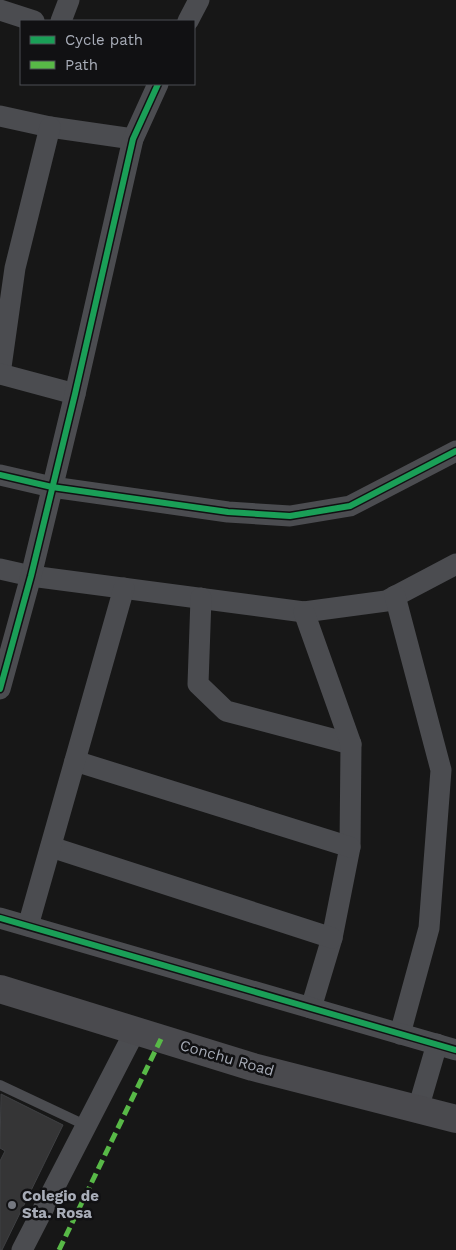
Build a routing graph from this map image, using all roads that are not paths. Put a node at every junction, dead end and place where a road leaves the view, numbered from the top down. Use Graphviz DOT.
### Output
graph roads {
  1 [pos="68,0"];
  2 [pos="199,0"];
  3 [pos="0,10"];
  4 [pos="31,20"];
  5 [pos="61,20"];
  6 [pos="189,20"];
  7 [pos="158,85"];
  8 [pos="0,116"];
  9 [pos="50,127"];
  10 [pos="133,139"];
  11 [pos="8,268"];
  12 [pos="0,374"];
  13 [pos="75,394"];
  14 [pos="456,451"];
  15 [pos="0,475"];
  16 [pos="52,487"];
  17 [pos="456,564"];
  18 [pos="0,570"];
  19 [pos="31,576"];
  20 [pos="124,588"];
  21 [pos="395,596"];
  22 [pos="201,598"];
  23 [pos="304,612"];
  24 [pos="0,688"];
  25 [pos="351,744"];
  26 [pos="75,761"];
  27 [pos="51,847"];
  28 [pos="350,847"];
  29 [pos="0,918"];
  30 [pos="28,926"];
  31 [pos="332,938"];
  32 [pos="0,989"];
  33 [pos="311,1008"];
  34 [pos="135,1030"];
  35 [pos="400,1034"];
  36 [pos="446,1047"];
  37 [pos="0,1085"];
  38 [pos="418,1109"];
  39 [pos="456,1119"];
  40 [pos="85,1125"];
  41 [pos="22,1250"];
  1 -- 5 [label="street"];
  2 -- 6 [label="street"];
  3 -- 4 [label="street"];
  7 -- 10 [label="street"];
  8 -- 9 [label="street"];
  9 -- 10 [label="street"];
  9 -- 11 [label="street"];
  10 -- 13 [label="street"];
  11 -- 12 [label="street"];
  12 -- 13 [label="street"];
  13 -- 16 [label="street"];
  14 -- 16 [label="street"];
  15 -- 16 [label="street"];
  16 -- 19 [label="street"];
  17 -- 21 [label="street"];
  18 -- 19 [label="street"];
  19 -- 20 [label="street"];
  19 -- 24 [label="street"];
  20 -- 22 [label="street"];
  20 -- 26 [label="street"];
  21 -- 23 [label="street"];
  21 -- 35 [label="street"];
  22 -- 23 [label="street"];
  22 -- 25 [label="street"];
  23 -- 25 [label="street"];
  25 -- 28 [label="street"];
  26 -- 27 [label="street"];
  26 -- 28 [label="street"];
  27 -- 30 [label="street"];
  27 -- 31 [label="street"];
  28 -- 31 [label="street"];
  29 -- 30 [label="street"];
  30 -- 33 [label="street"];
  31 -- 33 [label="street"];
  32 -- 34 [label="main road, Conchu Road"];
  33 -- 35 [label="street"];
  34 -- 38 [label="main road, Conchu Road"];
  34 -- 40 [label="street"];
  35 -- 36 [label="street"];
  36 -- 38 [label="street"];
  37 -- 40 [label="lane"];
  38 -- 39 [label="main road, Conchu Road"];
  40 -- 41 [label="street"];
}
